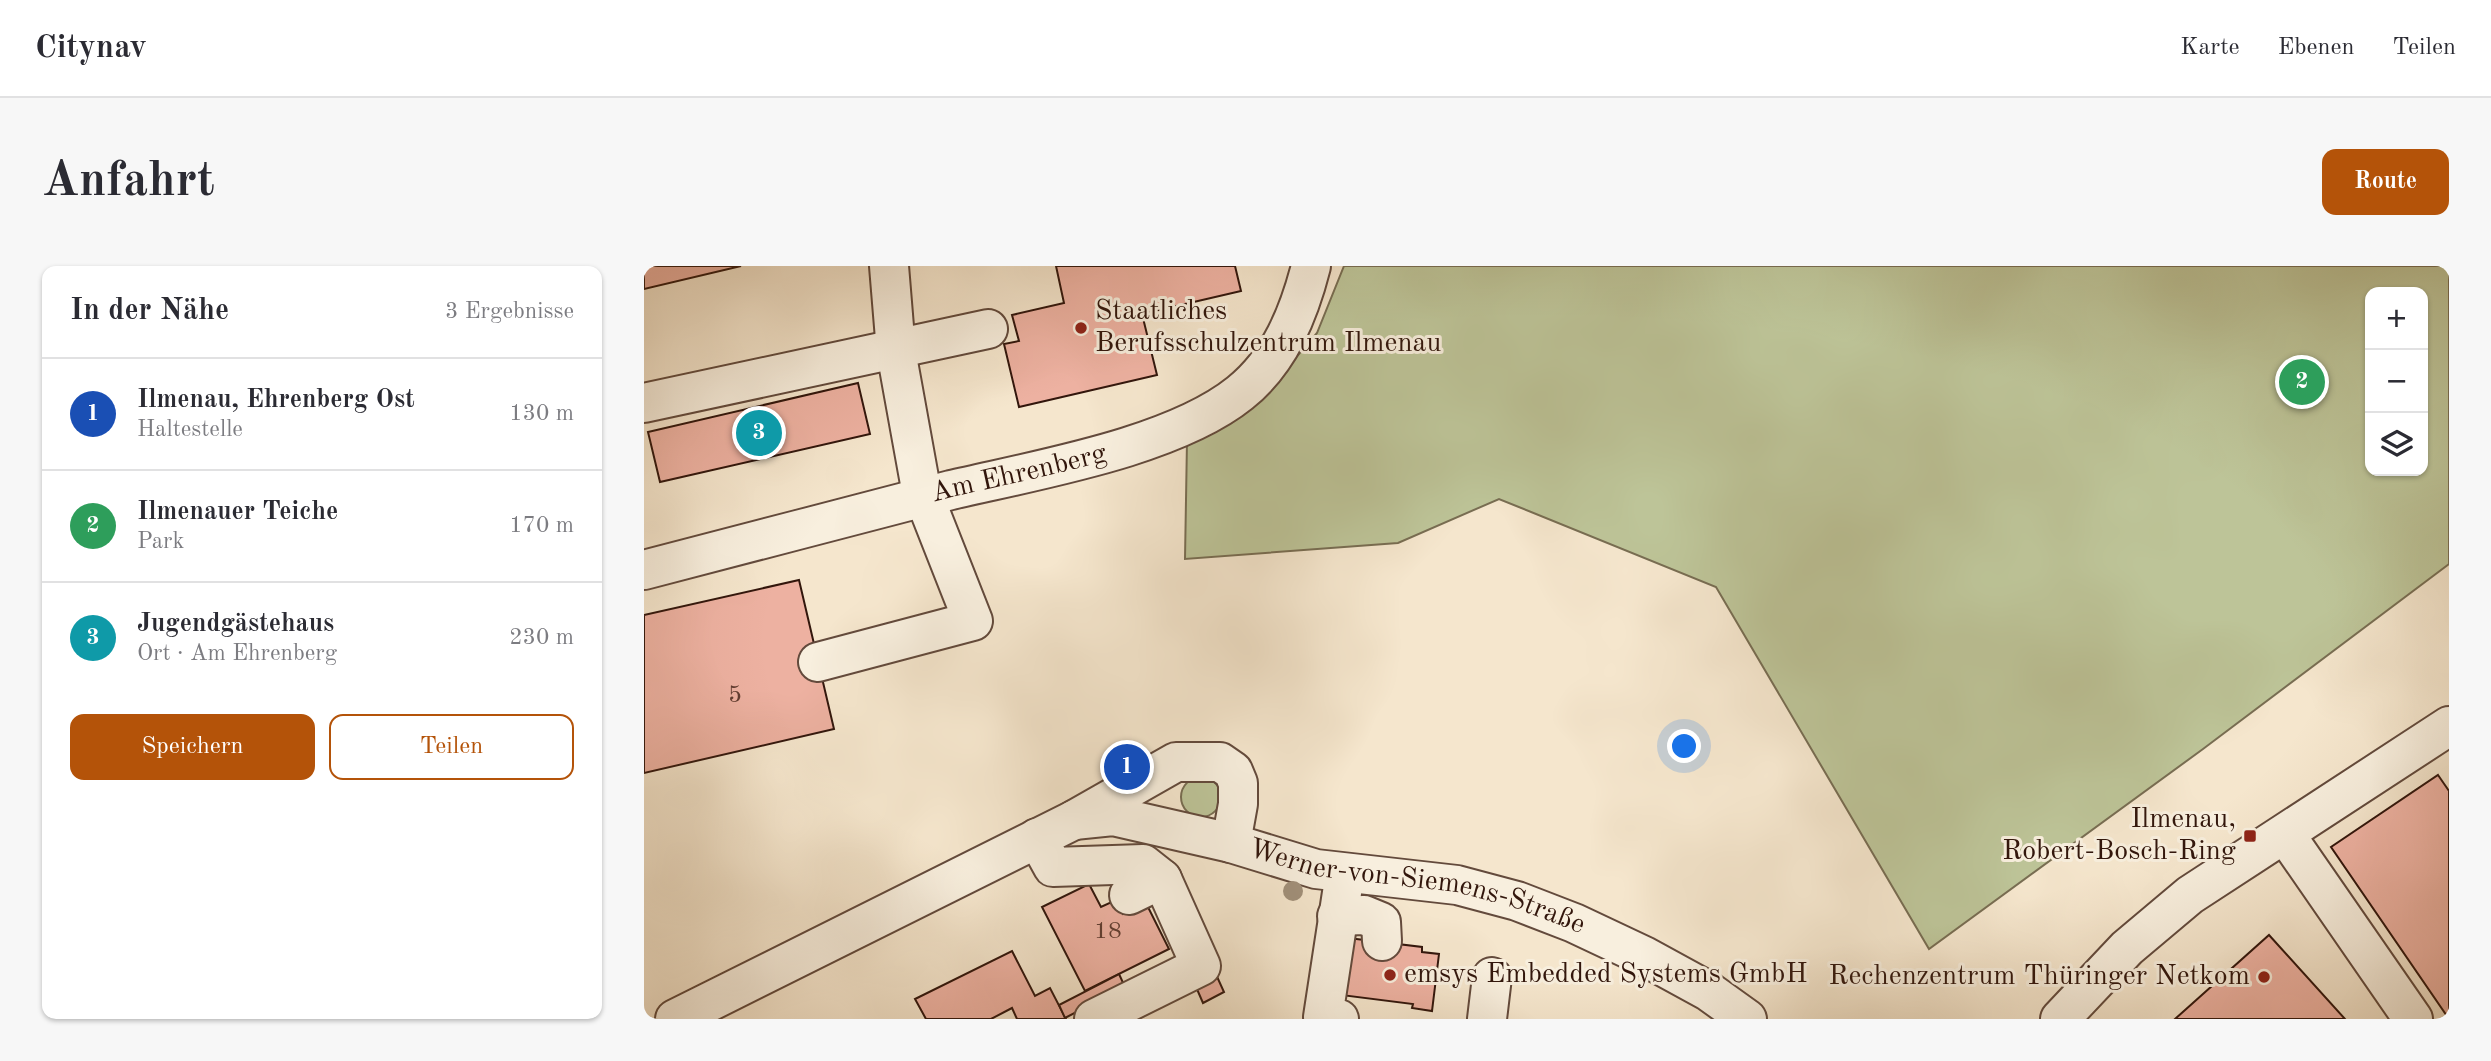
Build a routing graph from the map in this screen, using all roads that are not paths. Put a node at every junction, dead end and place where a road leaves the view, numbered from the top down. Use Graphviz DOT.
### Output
graph roads {
  1 [pos="888,266"];
  2 [pos="1311,266"];
  3 [pos="988,329"];
  4 [pos="896,351"];
  5 [pos="644,403"];
  6 [pos="924,497"];
  7 [pos="644,570"];
  8 [pos="818,662"];
  9 [pos="2449,726"];
  10 [pos="1074,820"];
  11 [pos="2285,834"];
  12 [pos="1037,838"];
  13 [pos="1231,843"];
  14 [pos="1345,873"];
  15 [pos="1337,916"];
  16 [pos="1382,941"];
  17 [pos="1492,977"];
  18 [pos="676,1019"];
  19 [pos="1094,1019"];
  20 [pos="1339,1019"];
  21 [pos="1487,1019"];
  22 [pos="1747,1019"];
  23 [pos="2060,1019"];
  24 [pos="2413,1019"];
  1 -- 4 [label="street"];
  2 -- 6 [label="street, Am Ehrenberg"];
  3 -- 4 [label="street"];
  4 -- 5 [label="street"];
  4 -- 6 [label="street"];
  6 -- 7 [label="street, Am Ehrenberg"];
  6 -- 8 [label="street"];
  9 -- 11 [label="street"];
  10 -- 12 [label="street, Werner-von-Siemens-Straße"];
  10 -- 13 [label="street, Werner-von-Siemens-Straße"];
  10 -- 13 [label="street, Werner-von-Siemens-Straße"];
  11 -- 23 [label="street"];
  11 -- 24 [label="street"];
  12 -- 18 [label="street, Werner-von-Siemens-Straße"];
  12 -- 19 [label="street"];
  13 -- 14 [label="street, Werner-von-Siemens-Straße"];
  14 -- 15 [label="street"];
  14 -- 22 [label="street, Werner-von-Siemens-Straße"];
  15 -- 16 [label="street"];
  15 -- 20 [label="street"];
  17 -- 21 [label="street"];
}
